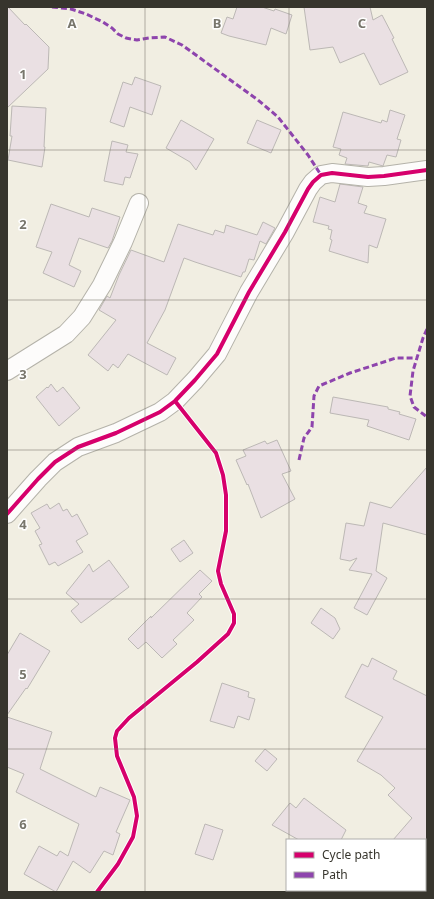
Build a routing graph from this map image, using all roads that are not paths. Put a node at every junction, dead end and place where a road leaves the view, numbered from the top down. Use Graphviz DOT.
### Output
graph roads {
  1 [pos="427,171"];
  2 [pos="139,202"];
  3 [pos="7,371"];
  4 [pos="7,514"];
  1 -- 4 [label="street"];
  2 -- 3 [label="street"];
}
